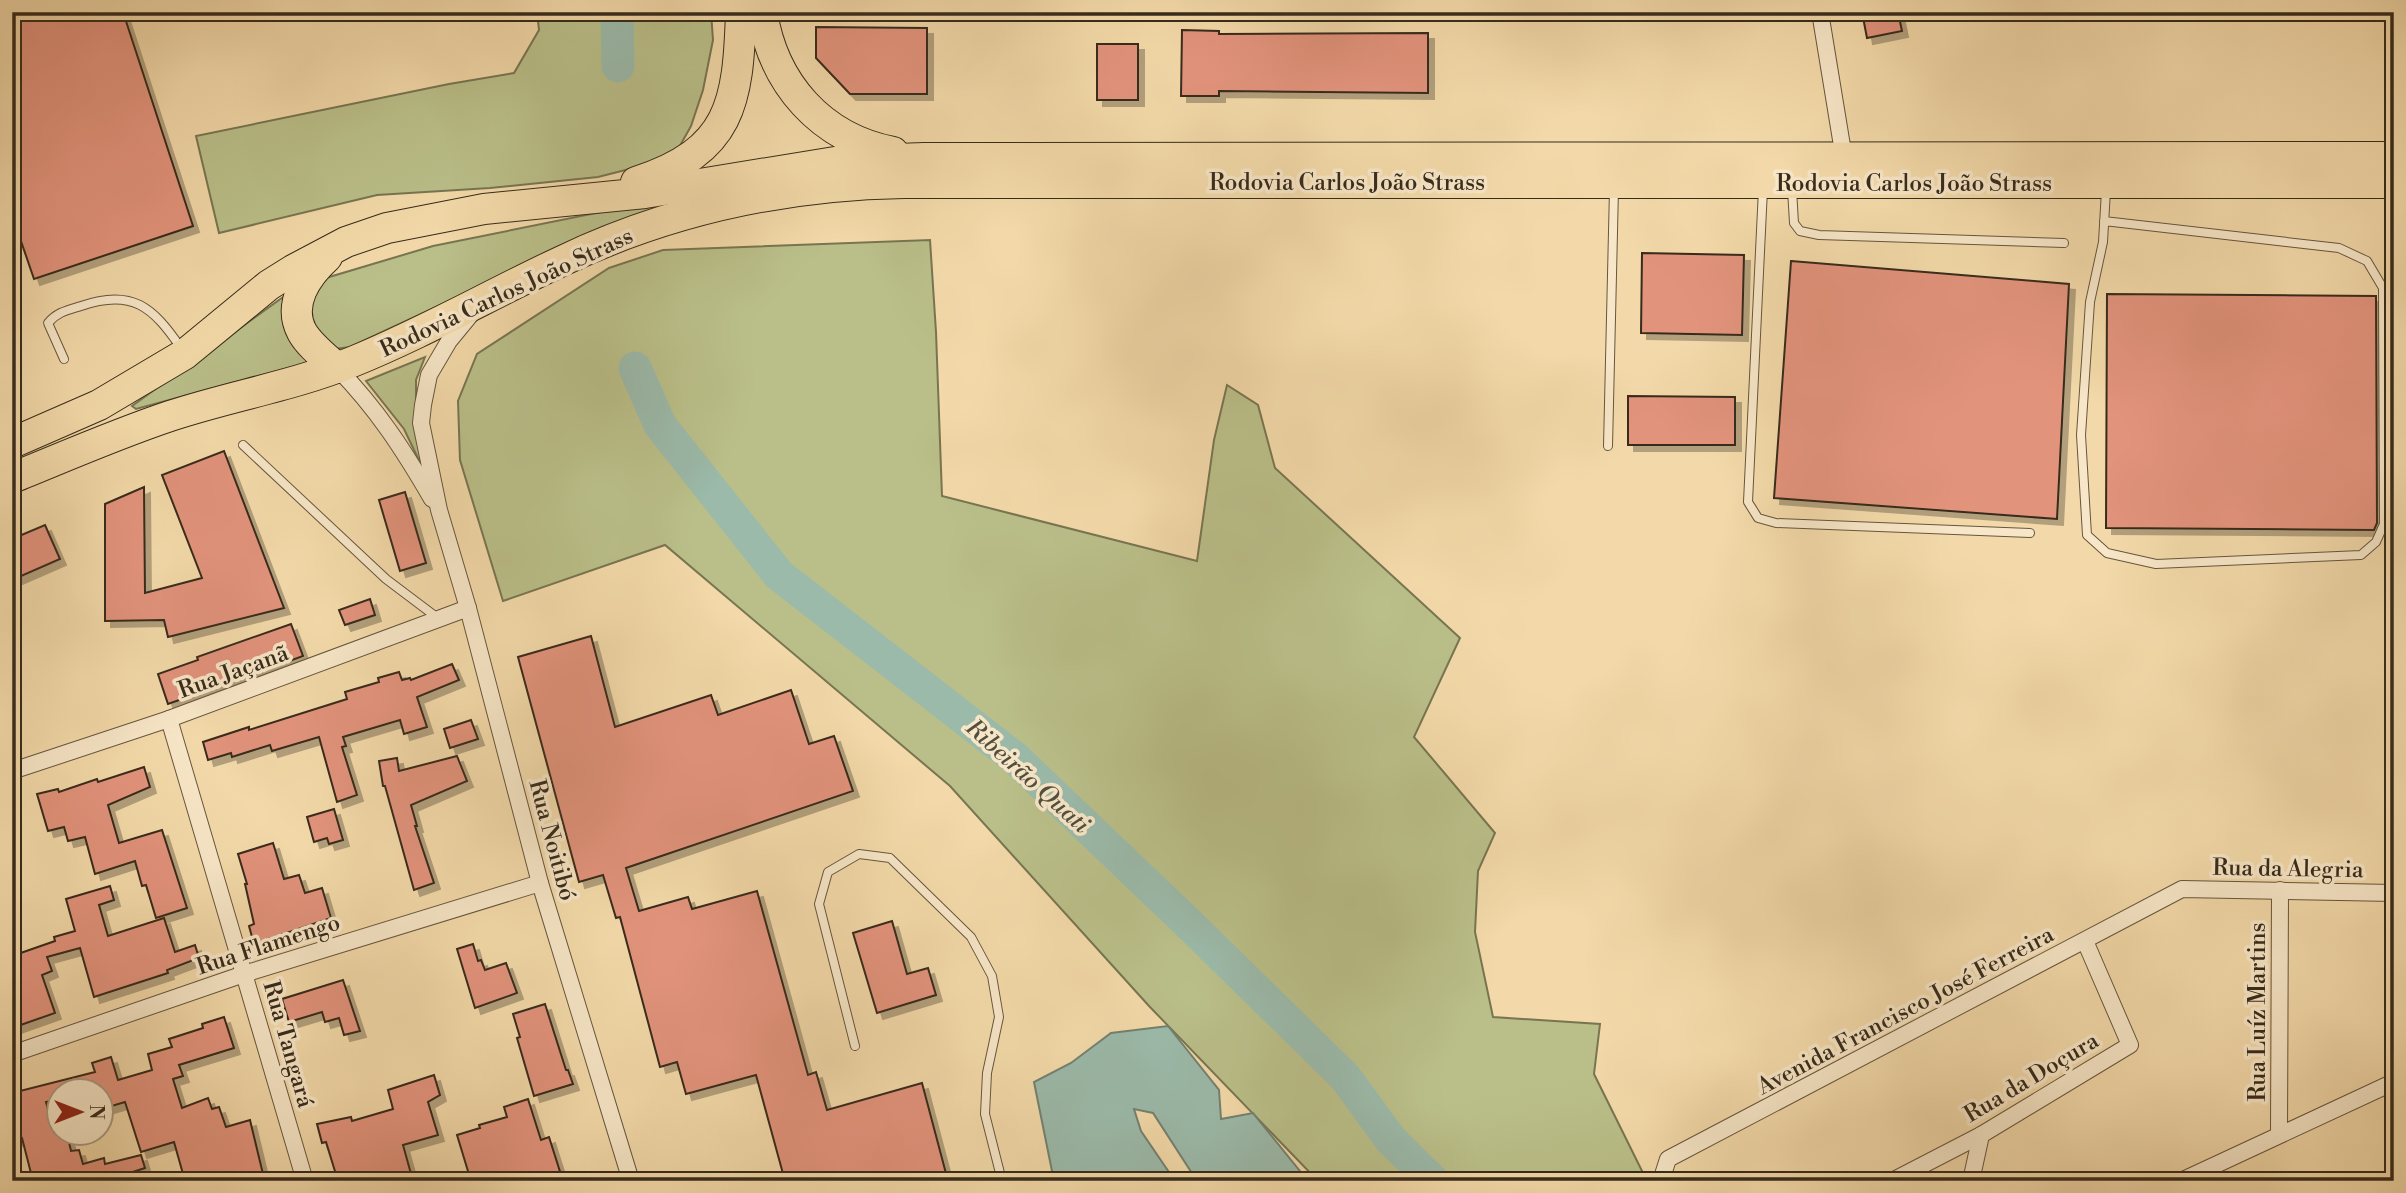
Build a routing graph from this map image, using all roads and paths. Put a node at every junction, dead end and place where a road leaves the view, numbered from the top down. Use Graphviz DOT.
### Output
graph roads {
  1 [pos="741,12"];
  2 [pos="761,12"];
  3 [pos="1820,12"];
  4 [pos="2394,157"];
  5 [pos="924,158"];
  6 [pos="1844,158"];
  7 [pos="1614,182"];
  8 [pos="1777,183"];
  9 [pos="2107,183"];
  10 [pos="2394,183"];
  11 [pos="579,200"];
  12 [pos="2104,221"];
  13 [pos="346,242"];
  14 [pos="2064,243"];
  15 [pos="482,301"];
  16 [pos="185,354"];
  17 [pos="64,359"];
  18 [pos="337,368"];
  19 [pos="12,443"];
  20 [pos="243,445"];
  21 [pos="1608,446"];
  22 [pos="12,478"];
  23 [pos="439,510"];
  24 [pos="2030,533"];
  25 [pos="468,608"];
  26 [pos="439,619"];
  27 [pos="169,719"];
  28 [pos="12,771"];
  29 [pos="540,883"];
  30 [pos="2182,889"];
  31 [pos="2280,890"];
  32 [pos="2394,893"];
  33 [pos="2085,941"];
  34 [pos="244,974"];
  35 [pos="855,1046"];
  36 [pos="12,1054"];
  37 [pos="2394,1082"];
  38 [pos="2279,1134"];
  39 [pos="1982,1135"];
  40 [pos="305,1181"];
  41 [pos="631,1181"];
  42 [pos="1002,1181"];
  43 [pos="1661,1181"];
  44 [pos="1892,1181"];
  45 [pos="1970,1181"];
  46 [pos="2181,1181"];
  1 -- 11 [label="highway"];
  2 -- 5 [label="highway"];
  3 -- 6 [label="street"];
  4 -- 6 [label="highway, Rodovia Carlos João Strass"];
  5 -- 6 [label="highway, Rodovia Carlos João Strass"];
  5 -- 11 [label="highway, Rodovia Carlos João Strass"];
  7 -- 8 [label="highway, Rodovia Carlos João Strass"];
  7 -- 15 [label="highway, Rodovia Carlos João Strass"];
  7 -- 21 [label="lane"];
  8 -- 9 [label="highway, Rodovia Carlos João Strass"];
  8 -- 14 [label="lane"];
  8 -- 24 [label="lane"];
  9 -- 10 [label="highway, Rodovia Carlos João Strass"];
  9 -- 12 [label="lane"];
  11 -- 13 [label="highway, Rodovia Carlos João Strass"];
  12 -- 12 [label="lane"];
  13 -- 16 [label="highway"];
  13 -- 18 [label="highway"];
  15 -- 18 [label="highway, Rodovia Carlos João Strass"];
  15 -- 23 [label="street, Rua Noitibó"];
  16 -- 17 [label="lane"];
  16 -- 19 [label="highway"];
  18 -- 22 [label="highway, Rodovia Carlos João Strass"];
  18 -- 23 [label="street, Rua Noitibó"];
  20 -- 26 [label="lane"];
  23 -- 25 [label="street, Rua Noitibó"];
  25 -- 26 [label="street, Rua Jaçanã"];
  25 -- 29 [label="street, Rua Noitibó"];
  26 -- 27 [label="street, Rua Jaçanã"];
  27 -- 28 [label="street, Rua Jaçanã"];
  27 -- 34 [label="street, Rua Tangará"];
  29 -- 34 [label="street, Rua Flamengo"];
  29 -- 41 [label="street, Rua Noitibó"];
  30 -- 31 [label="street, Rua da Alegria"];
  30 -- 33 [label="street, Avenida Francisco José Ferreira"];
  31 -- 32 [label="street, Rua da Alegria"];
  31 -- 38 [label="street, Rua Luíz Martins"];
  33 -- 39 [label="street, Rua da Doçura"];
  33 -- 43 [label="street, Avenida Francisco José Ferreira"];
  34 -- 36 [label="street, Rua Flamengo"];
  34 -- 40 [label="street, Rua Tangará"];
  35 -- 42 [label="lane"];
  37 -- 38 [label="street"];
  38 -- 46 [label="street"];
  39 -- 44 [label="street, Rua da Doçura"];
  39 -- 45 [label="street"];
}
